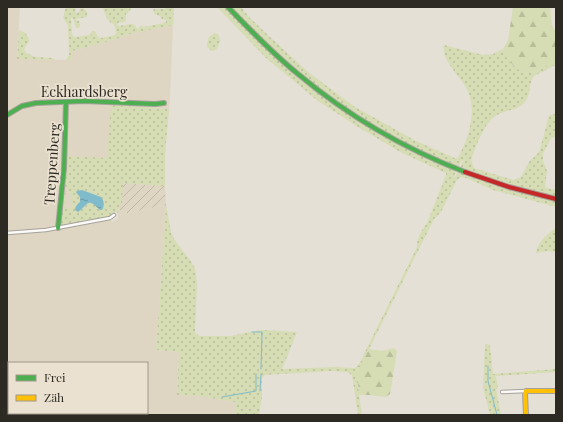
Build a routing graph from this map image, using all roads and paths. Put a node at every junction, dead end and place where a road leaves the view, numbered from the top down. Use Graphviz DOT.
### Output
graph roads {
  1 [pos="228,7"];
  2 [pos="66,102"];
  3 [pos="164,103"];
  4 [pos="7,115"];
  5 [pos="556,199"];
  6 [pos="114,216"];
  7 [pos="58,228"];
  8 [pos="7,234"];
  9 [pos="526,391"];
  10 [pos="556,391"];
  11 [pos="502,392"];
  12 [pos="526,415"];
  1 -- 5 [label="main road"];
  2 -- 3 [label="main road, Eckhardsberg"];
  2 -- 4 [label="main road, Eckhardsberg"];
  2 -- 7 [label="main road, Treppenberg"];
  6 -- 7 [label="street"];
  7 -- 8 [label="street"];
  9 -- 10 [label="main road"];
  9 -- 11 [label="street"];
  9 -- 12 [label="main road"];
}
